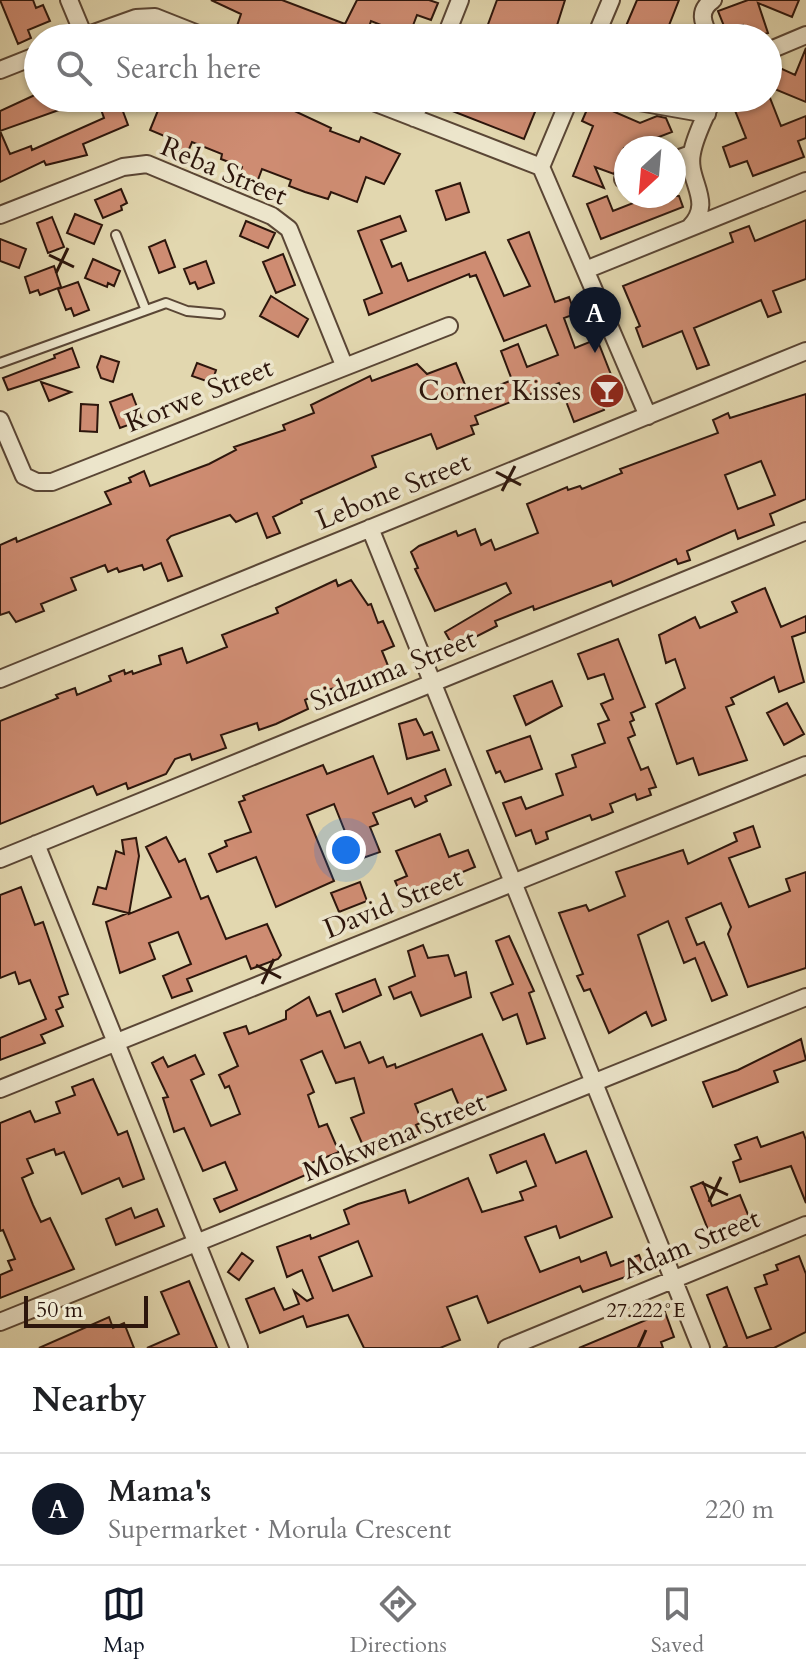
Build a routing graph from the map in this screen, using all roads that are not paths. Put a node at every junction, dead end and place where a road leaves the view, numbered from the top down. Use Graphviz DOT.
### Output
graph roads {
  1 [pos="69,0"];
  2 [pos="460,0"];
  3 [pos="611,0"];
  4 [pos="713,0"];
  5 [pos="77,24"];
  6 [pos="119,24"];
  7 [pos="173,24"];
  8 [pos="451,24"];
  9 [pos="601,24"];
  10 [pos="706,24"];
  11 [pos="806,35"];
  12 [pos="782,45"];
  13 [pos="24,61"];
  14 [pos="0,70"];
  15 [pos="399,112"];
  16 [pos="416,112"];
  17 [pos="564,112"];
  18 [pos="708,112"];
  19 [pos="414,118"];
  20 [pos="691,154"];
  21 [pos="686,156"];
  22 [pos="541,167"];
  23 [pos="806,181"];
  24 [pos="0,215"];
  25 [pos="690,227"];
  26 [pos="116,235"];
  27 [pos="588,269"];
  28 [pos="145,308"];
  29 [pos="220,314"];
  30 [pos="449,326"];
  31 [pos="806,351"];
  32 [pos="0,363"];
  33 [pos="344,365"];
  34 [pos="648,416"];
  35 [pos="0,420"];
  36 [pos="370,528"];
  37 [pos="806,531"];
  38 [pos="0,679"];
  39 [pos="434,681"];
  40 [pos="806,765"];
  41 [pos="36,844"];
  42 [pos="0,859"];
  43 [pos="515,883"];
  44 [pos="806,997"];
  45 [pos="115,1043"];
  46 [pos="595,1085"];
  47 [pos="0,1089"];
  48 [pos="806,1225"];
  49 [pos="197,1243"];
  50 [pos="673,1279"];
  51 [pos="0,1322"];
  52 [pos="239,1348"];
  53 [pos="507,1348"];
  54 [pos="701,1348"];
  1 -- 5 [label="street"];
  2 -- 8 [label="street"];
  3 -- 9 [label="street"];
  4 -- 10 [label="street"];
  6 -- 7 [label="street"];
  11 -- 12 [label="street"];
  13 -- 14 [label="street"];
  15 -- 19 [label="street"];
  16 -- 19 [label="street"];
  17 -- 22 [label="street"];
  18 -- 20 [label="street"];
  19 -- 22 [label="street"];
  20 -- 21 [label="street"];
  20 -- 25 [label="street"];
  22 -- 27 [label="street"];
  23 -- 25 [label="street"];
  24 -- 33 [label="street, Reba Street"];
  25 -- 27 [label="street"];
  26 -- 28 [label="lane"];
  27 -- 34 [label="street"];
  28 -- 29 [label="lane"];
  28 -- 32 [label="lane"];
  30 -- 33 [label="street, Korwe Street"];
  31 -- 34 [label="street, Lebone Street"];
  33 -- 35 [label="street, Korwe Street"];
  34 -- 36 [label="street, Lebone Street"];
  36 -- 38 [label="street, Lebone Street"];
  36 -- 39 [label="street"];
  37 -- 39 [label="street, Sidzuma Street"];
  39 -- 41 [label="street, Sidzuma Street"];
  39 -- 43 [label="street"];
  40 -- 43 [label="street, David Street"];
  41 -- 42 [label="street, Sidzuma Street"];
  41 -- 45 [label="street"];
  43 -- 45 [label="street, David Street"];
  43 -- 46 [label="street"];
  44 -- 46 [label="street, Mokwena Street"];
  45 -- 47 [label="street, David Street"];
  45 -- 49 [label="street"];
  46 -- 49 [label="street, Mokwena Street"];
  46 -- 50 [label="street"];
  48 -- 50 [label="street, Adam Street"];
  49 -- 51 [label="street, Mokwena Street"];
  49 -- 52 [label="street"];
  50 -- 53 [label="street, Adam Street"];
  50 -- 54 [label="street"];
}
